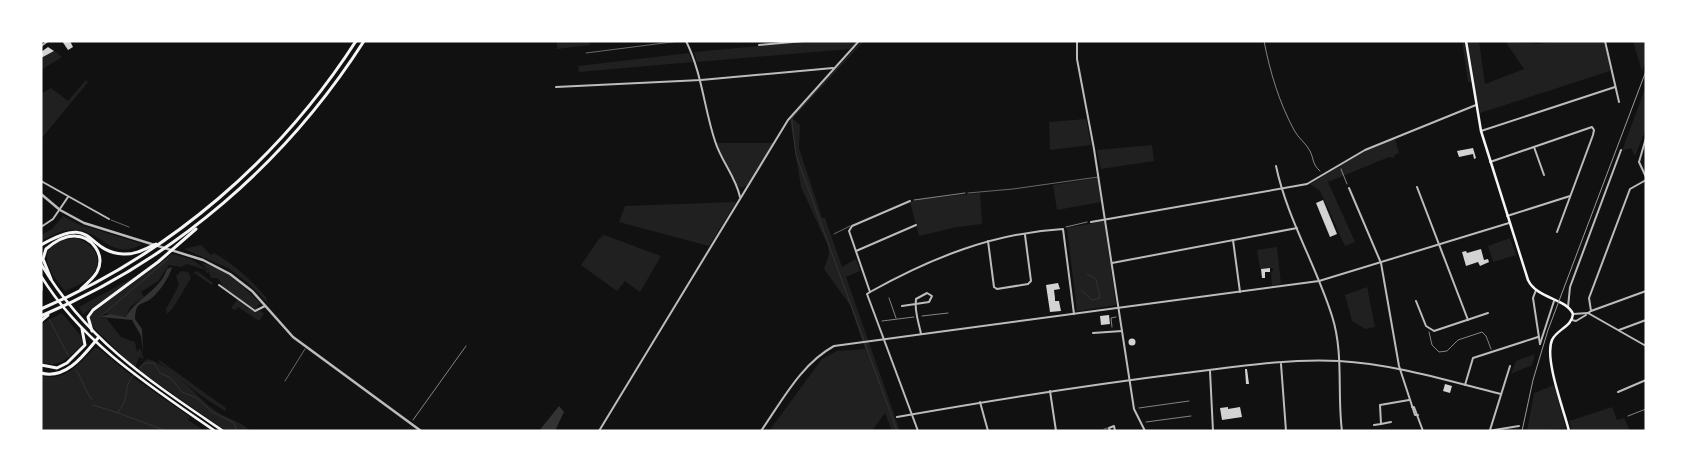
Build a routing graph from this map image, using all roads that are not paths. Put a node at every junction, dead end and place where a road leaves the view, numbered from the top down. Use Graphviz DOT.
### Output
graph roads {
  1 [pos="48,41"];
  2 [pos="356,41"];
  3 [pos="364,41"];
  4 [pos="680,41"];
  5 [pos="686,41"];
  6 [pos="804,41"];
  7 [pos="859,41"];
  8 [pos="1078,41"];
  9 [pos="1466,41"];
  10 [pos="1605,41"];
  11 [pos="41,46"];
  12 [pos="759,46"];
  13 [pos="586,53"];
  14 [pos="834,68"];
  15 [pos="701,80"];
  16 [pos="556,87"];
  17 [pos="1615,87"];
  18 [pos="1619,102"];
  19 [pos="1476,105"];
  20 [pos="1481,131"];
  21 [pos="1646,138"];
  22 [pos="1534,147"];
  23 [pos="1621,150"];
  24 [pos="1490,162"];
  25 [pos="1276,166"];
  26 [pos="1544,174"];
  27 [pos="1098,177"];
  28 [pos="1646,178"];
  29 [pos="41,181"];
  30 [pos="1417,187"];
  31 [pos="1349,188"];
  32 [pos="739,189"];
  33 [pos="1281,189"];
  34 [pos="745,190"];
  35 [pos="968,193"];
  36 [pos="41,194"];
  37 [pos="1570,196"];
  38 [pos="68,197"];
  39 [pos="740,197"];
  40 [pos="910,201"];
  41 [pos="60,210"];
  42 [pos="1506,216"];
  43 [pos="206,218"];
  44 [pos="109,219"];
  45 [pos="1105,219"];
  46 [pos="1091,222"];
  47 [pos="1509,223"];
  48 [pos="916,225"];
  49 [pos="852,226"];
  50 [pos="41,227"];
  51 [pos="129,227"];
  52 [pos="1297,228"];
  53 [pos="1557,232"];
  54 [pos="834,234"];
  55 [pos="1024,234"];
  56 [pos="1233,240"];
  57 [pos="164,241"];
  58 [pos="988,241"];
  59 [pos="1440,244"];
  60 [pos="41,245"];
  61 [pos="856,251"];
  62 [pos="1112,263"];
  63 [pos="1381,263"];
  64 [pos="41,264"];
  65 [pos="41,277"];
  66 [pos="51,279"];
  67 [pos="1318,281"];
  68 [pos="219,285"];
  69 [pos="41,290"];
  70 [pos="1536,290"];
  71 [pos="1646,291"];
  72 [pos="77,292"];
  73 [pos="870,292"];
  74 [pos="1240,292"];
  75 [pos="1554,300"];
  76 [pos="1416,301"];
  77 [pos="915,304"];
  78 [pos="265,306"];
  79 [pos="902,306"];
  80 [pos="1568,307"];
  81 [pos="1119,308"];
  82 [pos="41,309"];
  83 [pos="53,311"];
  84 [pos="1591,311"];
  85 [pos="1074,314"];
  86 [pos="1488,314"];
  87 [pos="1573,314"];
  88 [pos="1587,314"];
  89 [pos="41,316"];
  90 [pos="1468,320"];
  91 [pos="1572,320"];
  92 [pos="1646,320"];
  93 [pos="41,321"];
  94 [pos="82,329"];
  95 [pos="1618,330"];
  96 [pos="92,331"];
  97 [pos="1122,331"];
  98 [pos="1093,333"];
  99 [pos="921,334"];
  100 [pos="1538,337"];
  101 [pos="98,338"];
  102 [pos="883,339"];
  103 [pos="95,342"];
  104 [pos="1646,346"];
  105 [pos="306,348"];
  106 [pos="1338,361"];
  107 [pos="1281,364"];
  108 [pos="41,366"];
  109 [pos="1510,366"];
  110 [pos="131,370"];
  111 [pos="1210,370"];
  112 [pos="1401,370"];
  113 [pos="41,373"];
  114 [pos="138,375"];
  115 [pos="1130,380"];
  116 [pos="1646,380"];
  117 [pos="285,381"];
  118 [pos="1465,385"];
  119 [pos="1050,391"];
  120 [pos="1618,392"];
  121 [pos="1502,394"];
  122 [pos="1409,400"];
  123 [pos="980,402"];
  124 [pos="911,414"];
  125 [pos="897,417"];
  126 [pos="1391,422"];
  127 [pos="1381,424"];
  128 [pos="1374,425"];
  129 [pos="1518,426"];
  130 [pos="1104,429"];
  131 [pos="1110,429"];
  132 [pos="1489,430"];
  133 [pos="215,431"];
  134 [pos="223,431"];
  135 [pos="421,431"];
  136 [pos="599,431"];
  137 [pos="761,431"];
  138 [pos="918,431"];
  139 [pos="988,431"];
  140 [pos="1056,431"];
  141 [pos="1115,431"];
  142 [pos="1145,431"];
  143 [pos="1213,431"];
  144 [pos="1286,431"];
  145 [pos="1342,431"];
  146 [pos="1423,431"];
  147 [pos="1569,431"];
  1 -- 11 [label="street"];
  2 -- 57 [label="highway"];
  3 -- 43 [label="highway"];
  4 -- 13 [label="lane"];
  5 -- 15 [label="street"];
  6 -- 12 [label="street"];
  7 -- 14 [label="street"];
  8 -- 27 [label="street"];
  9 -- 19 [label="main road"];
  10 -- 17 [label="street"];
  14 -- 15 [label="street"];
  14 -- 34 [label="street"];
  15 -- 16 [label="street"];
  15 -- 32 [label="street"];
  17 -- 18 [label="street"];
  17 -- 20 [label="street"];
  19 -- 20 [label="main road"];
  19 -- 33 [label="street"];
  20 -- 24 [label="main road"];
  21 -- 28 [label="street"];
  22 -- 24 [label="street"];
  22 -- 26 [label="street"];
  22 -- 37 [label="street"];
  23 -- 80 [label="street"];
  24 -- 42 [label="main road"];
  25 -- 33 [label="street"];
  27 -- 35 [label="lane"];
  27 -- 45 [label="street"];
  28 -- 84 [label="street"];
  29 -- 38 [label="street"];
  30 -- 59 [label="street"];
  31 -- 63 [label="street"];
  32 -- 34 [label="street"];
  32 -- 39 [label="street"];
  33 -- 45 [label="street"];
  33 -- 52 [label="street"];
  34 -- 39 [label="street"];
  36 -- 41 [label="street"];
  37 -- 42 [label="street"];
  37 -- 53 [label="street"];
  38 -- 41 [label="street"];
  38 -- 44 [label="street"];
  39 -- 136 [label="street"];
  40 -- 49 [label="street"];
  41 -- 50 [label="street"];
  41 -- 78 [label="street"];
  42 -- 47 [label="main road"];
  43 -- 83 [label="highway"];
  43 -- 96 [label="highway"];
  44 -- 51 [label="lane"];
  45 -- 46 [label="street"];
  45 -- 62 [label="street"];
  47 -- 59 [label="street"];
  47 -- 70 [label="main road"];
  48 -- 61 [label="street"];
  49 -- 54 [label="lane"];
  49 -- 61 [label="street"];
  52 -- 56 [label="street"];
  52 -- 67 [label="street"];
  55 -- 58 [label="street"];
  55 -- 58 [label="street"];
  55 -- 85 [label="street"];
  56 -- 62 [label="street"];
  56 -- 74 [label="street"];
  57 -- 60 [label="highway"];
  57 -- 72 [label="highway"];
  58 -- 73 [label="street"];
  59 -- 63 [label="street"];
  59 -- 90 [label="street"];
  61 -- 73 [label="street"];
  62 -- 81 [label="street"];
  63 -- 67 [label="street"];
  63 -- 112 [label="street"];
  64 -- 66 [label="main road"];
  65 -- 69 [label="highway"];
  65 -- 94 [label="main road"];
  66 -- 72 [label="highway"];
  66 -- 96 [label="main road"];
  67 -- 74 [label="street"];
  67 -- 106 [label="street"];
  68 -- 78 [label="street"];
  70 -- 75 [label="main road"];
  70 -- 100 [label="street"];
  71 -- 84 [label="street"];
  72 -- 82 [label="highway"];
  73 -- 102 [label="street"];
  74 -- 81 [label="street"];
  75 -- 80 [label="main road"];
  75 -- 100 [label="street"];
  76 -- 90 [label="street"];
  77 -- 77 [label="street"];
  77 -- 79 [label="street"];
  77 -- 99 [label="street"];
  78 -- 105 [label="street"];
  80 -- 87 [label="main road"];
  81 -- 85 [label="street"];
  81 -- 97 [label="street"];
  83 -- 89 [label="highway"];
  83 -- 93 [label="highway"];
  84 -- 88 [label="street"];
  85 -- 99 [label="street"];
  86 -- 90 [label="street"];
  87 -- 88 [label="street"];
  87 -- 91 [label="main road"];
  88 -- 91 [label="street"];
  88 -- 95 [label="street"];
  91 -- 147 [label="main road"];
  92 -- 95 [label="street"];
  94 -- 103 [label="main road"];
  94 -- 108 [label="highway"];
  95 -- 104 [label="street"];
  96 -- 101 [label="main road"];
  97 -- 98 [label="street"];
  97 -- 115 [label="street"];
  99 -- 102 [label="street"];
  100 -- 118 [label="street"];
  101 -- 103 [label="highway"];
  101 -- 110 [label="main road"];
  102 -- 124 [label="street"];
  102 -- 137 [label="street"];
  103 -- 110 [label="main road"];
  103 -- 113 [label="highway"];
  105 -- 117 [label="lane"];
  105 -- 135 [label="street"];
  106 -- 107 [label="street"];
  106 -- 112 [label="street"];
  106 -- 145 [label="street"];
  107 -- 111 [label="street"];
  107 -- 144 [label="street"];
  109 -- 121 [label="street"];
  110 -- 114 [label="main road"];
  111 -- 115 [label="street"];
  111 -- 143 [label="street"];
  112 -- 118 [label="street"];
  112 -- 122 [label="street"];
  114 -- 133 [label="main road"];
  114 -- 134 [label="main road"];
  115 -- 119 [label="street"];
  115 -- 142 [label="street"];
  116 -- 120 [label="street"];
  118 -- 121 [label="street"];
  119 -- 123 [label="street"];
  119 -- 140 [label="street"];
  121 -- 132 [label="street"];
  122 -- 127 [label="street"];
  122 -- 146 [label="street"];
  123 -- 124 [label="street"];
  123 -- 139 [label="street"];
  124 -- 125 [label="street"];
  124 -- 138 [label="street"];
  126 -- 127 [label="street"];
  127 -- 128 [label="street"];
  129 -- 132 [label="street"];
  130 -- 131 [label="lane"];
  131 -- 141 [label="street"];
}
